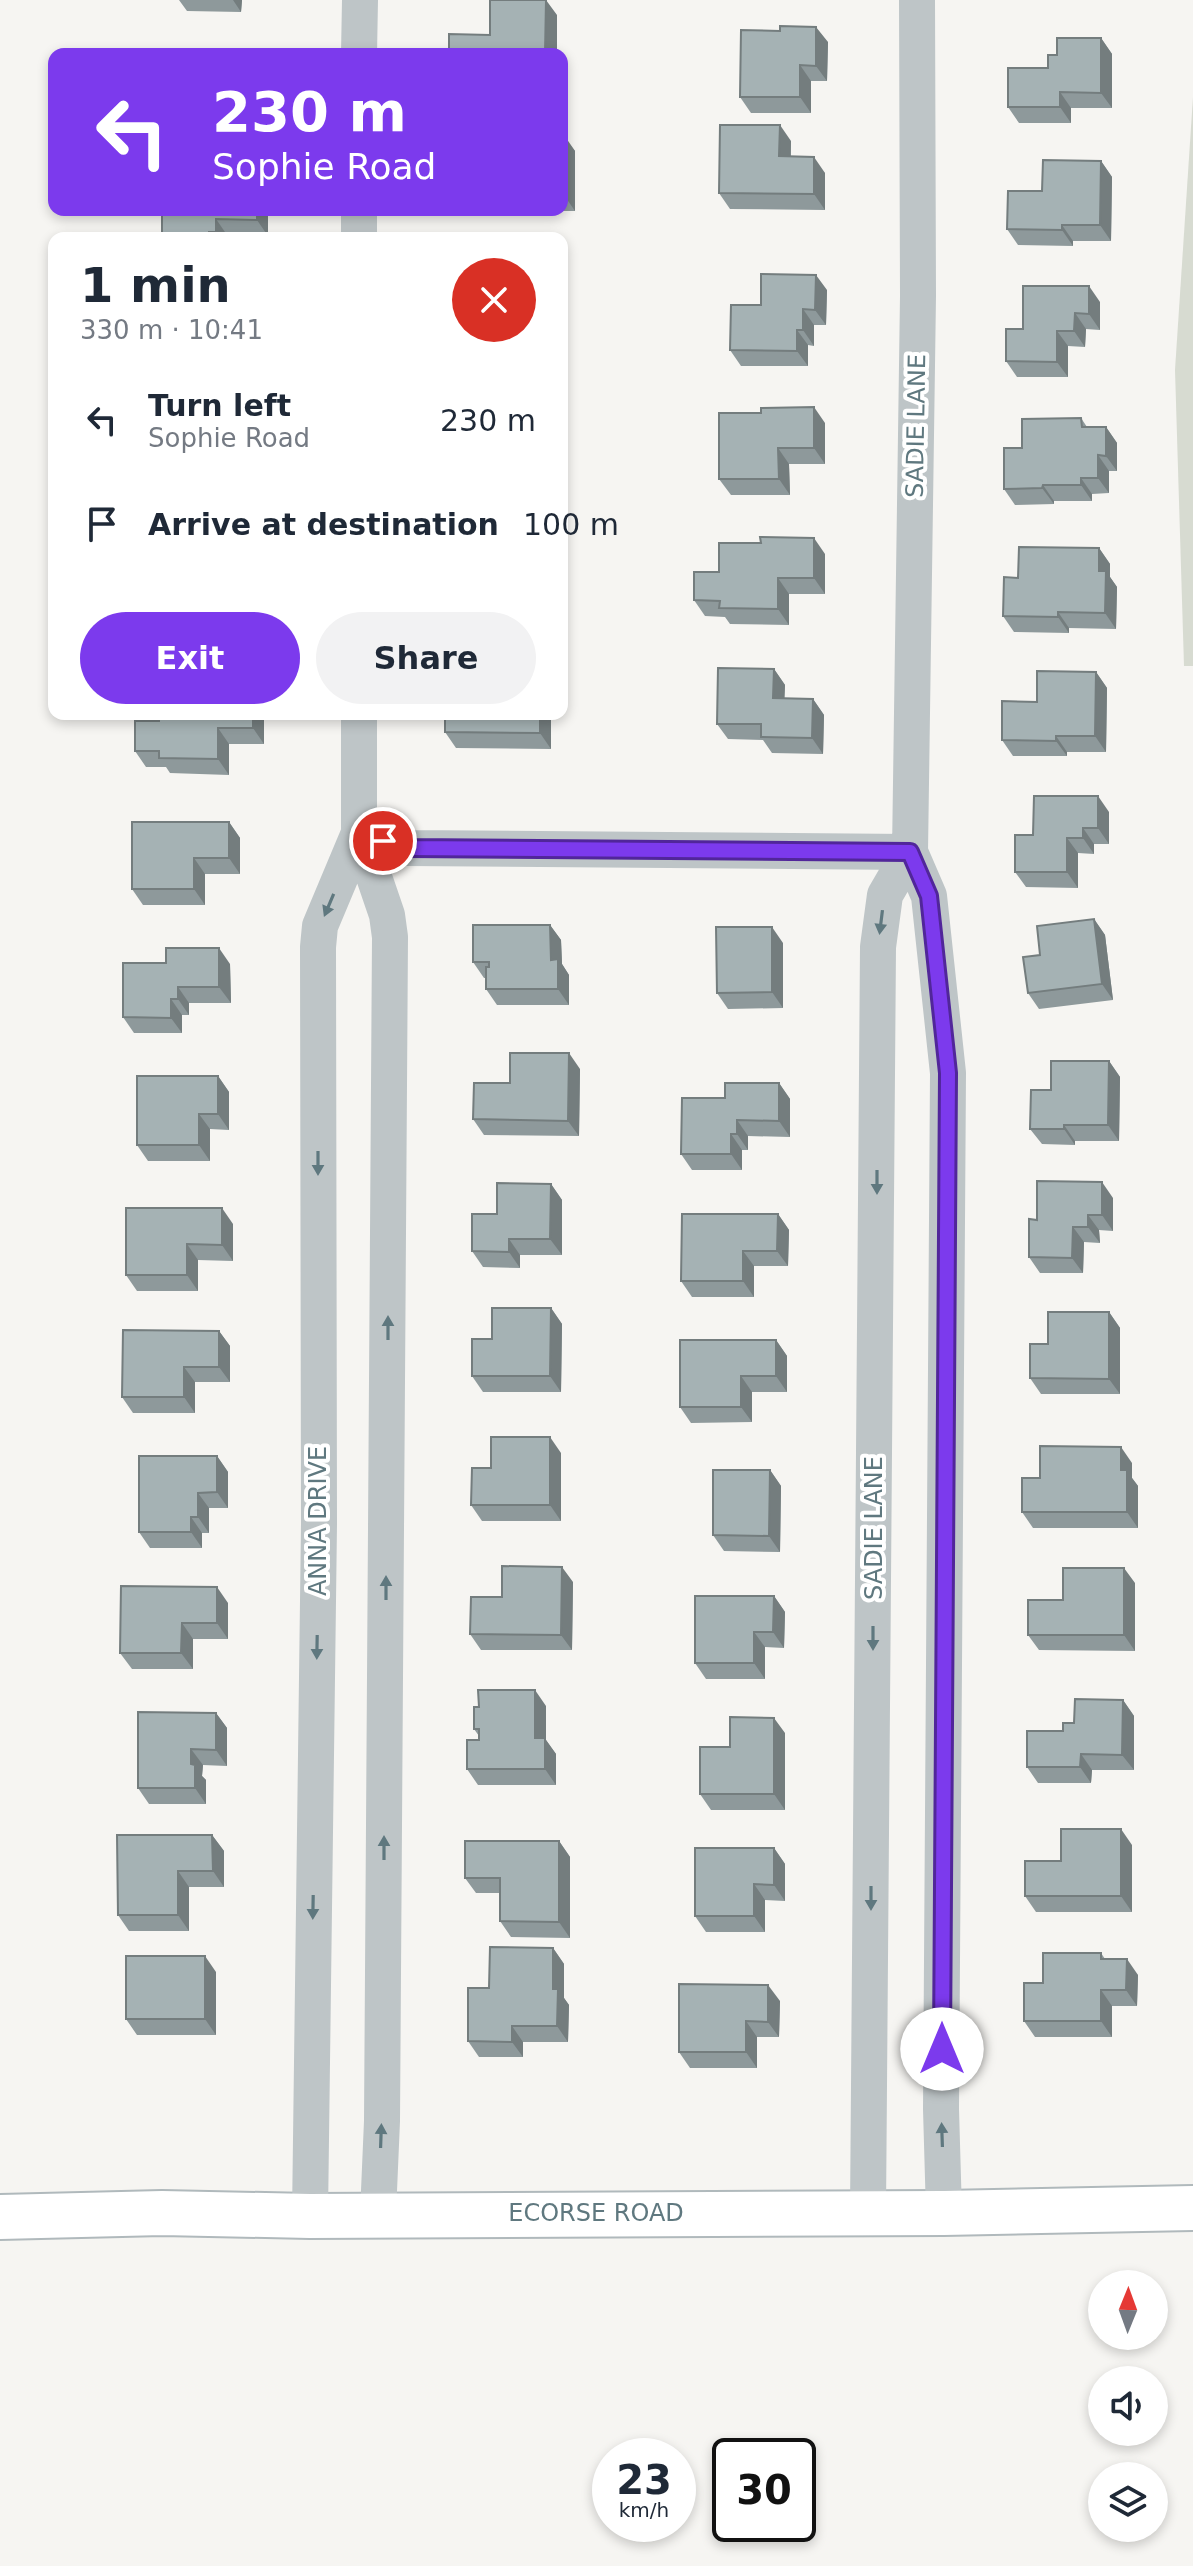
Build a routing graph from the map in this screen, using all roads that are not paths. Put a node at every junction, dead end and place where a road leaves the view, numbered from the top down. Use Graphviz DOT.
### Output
graph roads {
  1 [pos="360,0"];
  2 [pos="917,0"];
  3 [pos="359,48"];
  4 [pos="359,720"];
  5 [pos="359,833"];
  6 [pos="910,852"];
  7 [pos="1193,2208"];
  8 [pos="868,2212"];
  9 [pos="944,2213"];
  10 [pos="378,2214"];
  11 [pos="310,2216"];
  12 [pos="0,2217"];
  1 -- 3 [label="street"];
  2 -- 6 [label="street, SADIE LANE"];
  4 -- 5 [label="street, ANNA DRIVE"];
  5 -- 6 [label="street"];
  10 -- 5 [label="street, ANNA DRIVE, one-way"];
  5 -- 11 [label="street, ANNA DRIVE, one-way"];
  6 -- 8 [label="street, SADIE LANE, one-way"];
  9 -- 6 [label="street, SADIE LANE, one-way"];
  7 -- 9 [label="main road, ECORSE ROAD"];
  8 -- 9 [label="main road, ECORSE ROAD"];
  8 -- 10 [label="main road, ECORSE ROAD"];
  10 -- 11 [label="main road, ECORSE ROAD"];
  11 -- 12 [label="main road, ECORSE ROAD"];
}
